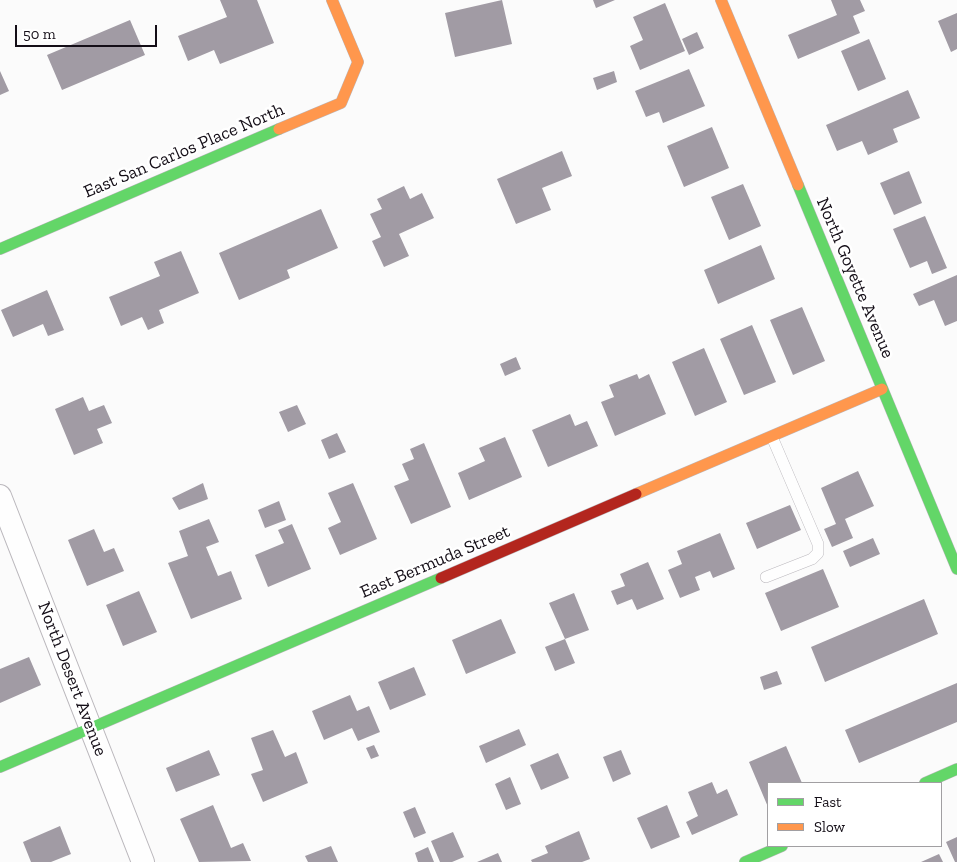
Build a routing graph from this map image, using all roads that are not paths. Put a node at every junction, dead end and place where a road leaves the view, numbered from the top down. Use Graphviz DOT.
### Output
graph roads {
  1 [pos="332,0"];
  2 [pos="721,0"];
  3 [pos="0,248"];
  4 [pos="882,389"];
  5 [pos="772,436"];
  6 [pos="0,496"];
  7 [pos="957,569"];
  8 [pos="766,578"];
  9 [pos="92,728"];
  10 [pos="0,767"];
  11 [pos="957,769"];
  12 [pos="927,782"];
  13 [pos="143,862"];
  1 -- 3 [label="street, East San Carlos Place North"];
  2 -- 4 [label="street, North Goyette Avenue"];
  4 -- 5 [label="street, East Bermuda Street"];
  4 -- 7 [label="street, North Goyette Avenue"];
  5 -- 8 [label="lane"];
  5 -- 9 [label="street, East Bermuda Street"];
  6 -- 9 [label="street, North Desert Avenue"];
  9 -- 10 [label="street, East Bermuda Street"];
  9 -- 13 [label="street, North Desert Avenue"];
  11 -- 12 [label="street"];
}
